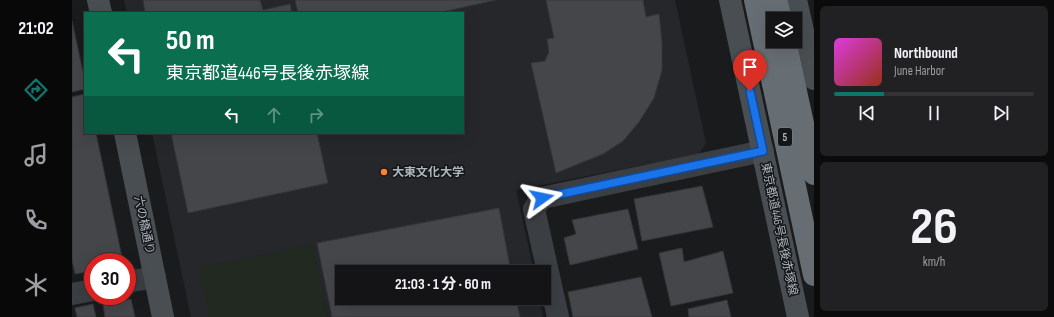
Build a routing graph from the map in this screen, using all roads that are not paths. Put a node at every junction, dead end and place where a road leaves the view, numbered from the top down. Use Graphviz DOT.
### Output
graph roads {
  1 [pos="98,0"];
  2 [pos="730,0"];
  3 [pos="755,0"];
  4 [pos="776,0"];
  5 [pos="796,0"];
  6 [pos="101,12"];
  7 [pos="779,12"];
  8 [pos="787,48"];
  9 [pos="814,80"];
  10 [pos="126,134"];
  11 [pos="763,151"];
  12 [pos="814,174"];
  13 [pos="814,275"];
  14 [pos="155,277"];
  15 [pos="136,280"];
  16 [pos="84,292"];
  17 [pos="72,294"];
  18 [pos="163,317"];
  19 [pos="558,317"];
  20 [pos="798,317"];
  1 -- 6 [label="main road"];
  2 -- 11 [label="main road, 東京都道446号長後赤塚線"];
  3 -- 13 [label="highway, 5"];
  4 -- 7 [label="highway"];
  5 -- 9 [label="main road"];
  8 -- 12 [label="highway, 5"];
  10 -- 14 [label="main road, 六の橋通り"];
  11 -- 19 [label="street"];
  11 -- 20 [label="main road, 東京都道446号長後赤塚線"];
  14 -- 15 [label="street"];
  14 -- 18 [label="main road, 六の橋通り"];
  16 -- 17 [label="street"];
}
